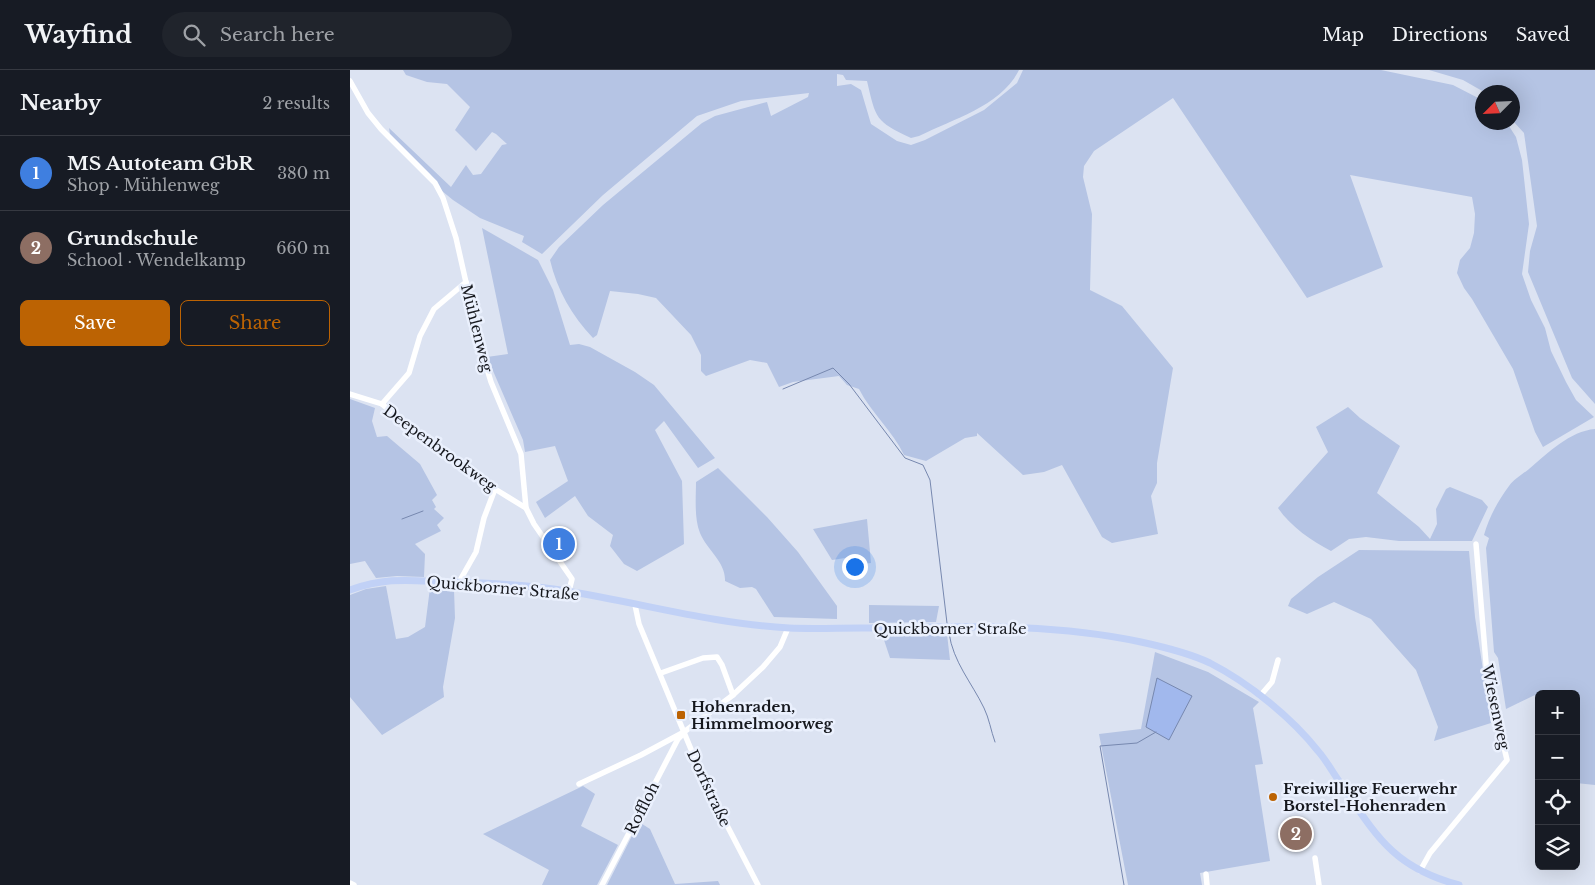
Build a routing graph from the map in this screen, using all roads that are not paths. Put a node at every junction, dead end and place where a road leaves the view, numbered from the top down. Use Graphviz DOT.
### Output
graph roads {
  1 [pos="350,81"];
  2 [pos="466,282"];
  3 [pos="350,394"];
  4 [pos="382,404"];
  5 [pos="495,489"];
  6 [pos="526,508"];
  7 [pos="1476,544"];
  8 [pos="459,582"];
  9 [pos="350,590"];
  10 [pos="569,592"];
  11 [pos="635,605"];
  12 [pos="788,628"];
  13 [pos="1278,660"];
  14 [pos="661,673"];
  15 [pos="733,695"];
  16 [pos="1260,696"];
  17 [pos="684,732"];
  18 [pos="579,784"];
  19 [pos="1315,858"];
  20 [pos="1420,871"];
  21 [pos="1206,874"];
  22 [pos="350,883"];
  23 [pos="1446,883"];
  24 [pos="354,885"];
  25 [pos="602,885"];
  26 [pos="758,885"];
  27 [pos="1208,885"];
  28 [pos="1319,885"];
  29 [pos="1459,885"];
  1 -- 2 [label="street, Mühlenweg"];
  2 -- 4 [label="street"];
  2 -- 6 [label="street, Mühlenweg"];
  3 -- 4 [label="street, Deepenbrookweg"];
  4 -- 5 [label="street, Deepenbrookweg"];
  5 -- 6 [label="street, Deepenbrookweg"];
  5 -- 8 [label="street"];
  6 -- 10 [label="street, Mühlenweg"];
  7 -- 20 [label="street, Wiesenweg"];
  8 -- 9 [label="main road, Quickborner Straße"];
  8 -- 10 [label="main road, Quickborner Straße"];
  10 -- 11 [label="main road, Quickborner Straße"];
  11 -- 12 [label="main road, Quickborner Straße"];
  11 -- 14 [label="street, Dorfstraße"];
  12 -- 15 [label="street"];
  12 -- 16 [label="main road, Quickborner Straße"];
  13 -- 16 [label="street"];
  14 -- 15 [label="street"];
  14 -- 17 [label="street, Dorfstraße"];
  15 -- 17 [label="street"];
  16 -- 20 [label="main road, Quickborner Straße"];
  17 -- 18 [label="street"];
  17 -- 25 [label="street, Roffloh"];
  17 -- 26 [label="street, Dorfstraße"];
  19 -- 28 [label="street"];
  20 -- 23 [label="main road, Quickborner Straße"];
  21 -- 27 [label="street"];
  22 -- 24 [label="street"];
  23 -- 29 [label="main road, Quickborner Straße"];
}
